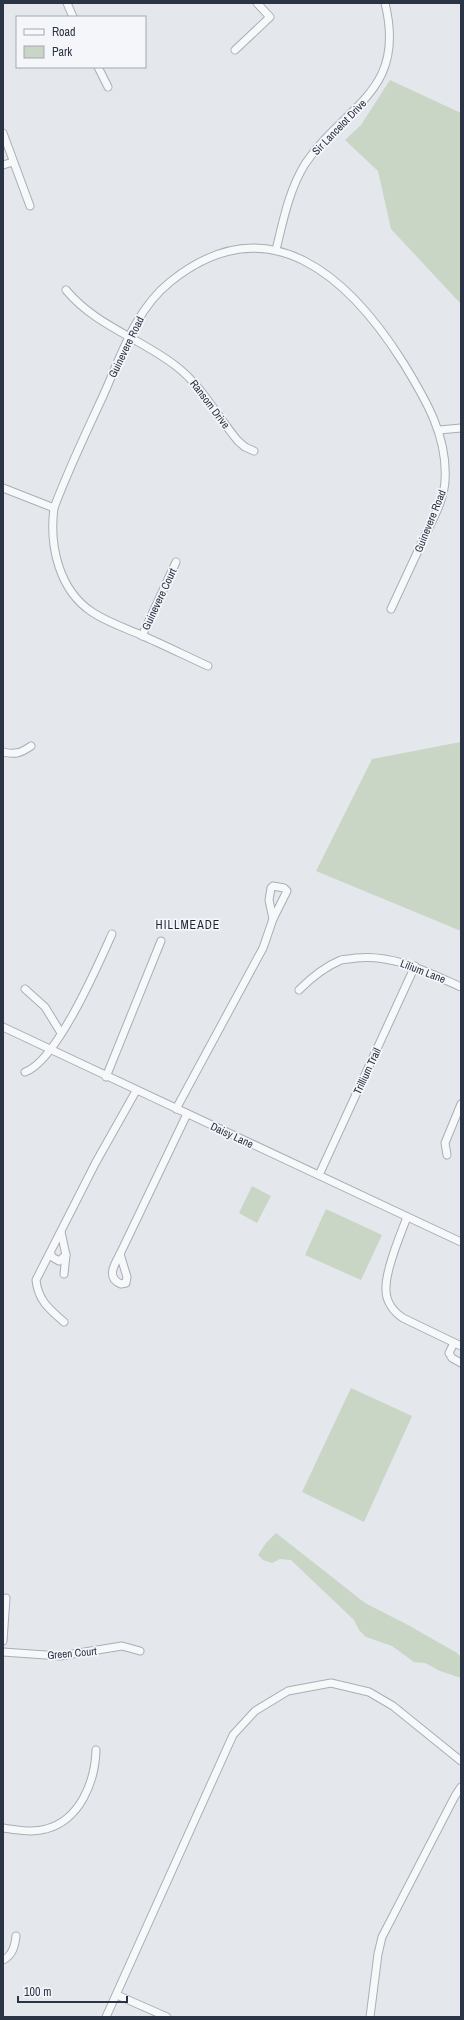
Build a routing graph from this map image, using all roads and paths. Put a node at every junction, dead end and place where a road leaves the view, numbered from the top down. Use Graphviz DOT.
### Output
graph roads {
  1 [pos="67,3"];
  2 [pos="257,3"];
  3 [pos="385,3"];
  4 [pos="73,16"];
  5 [pos="235,50"];
  6 [pos="98,68"];
  7 [pos="108,87"];
  8 [pos="3,133"];
  9 [pos="13,162"];
  10 [pos="3,165"];
  11 [pos="30,206"];
  12 [pos="276,250"];
  13 [pos="66,290"];
  14 [pos="129,337"];
  15 [pos="461,428"];
  16 [pos="439,430"];
  17 [pos="254,451"];
  18 [pos="3,488"];
  19 [pos="54,508"];
  20 [pos="176,562"];
  21 [pos="391,609"];
  22 [pos="142,636"];
  23 [pos="208,666"];
  24 [pos="31,746"];
  25 [pos="3,752"];
  26 [pos="273,919"];
  27 [pos="112,934"];
  28 [pos="162,941"];
  29 [pos="415,966"];
  30 [pos="461,987"];
  31 [pos="25,990"];
  32 [pos="299,990"];
  33 [pos="3,1027"];
  34 [pos="60,1033"];
  35 [pos="50,1050"];
  36 [pos="25,1072"];
  37 [pos="106,1077"];
  38 [pos="136,1091"];
  39 [pos="461,1104"];
  40 [pos="176,1109"];
  41 [pos="187,1114"];
  42 [pos="447,1155"];
  43 [pos="319,1175"];
  44 [pos="407,1217"];
  45 [pos="61,1232"];
  46 [pos="461,1242"];
  47 [pos="51,1254"];
  48 [pos="66,1254"];
  49 [pos="120,1254"];
  50 [pos="64,1274"];
  51 [pos="64,1322"];
  52 [pos="458,1344"];
  53 [pos="461,1363"];
  54 [pos="6,1598"];
  55 [pos="3,1641"];
  56 [pos="3,1652"];
  57 [pos="140,1652"];
  58 [pos="96,1750"];
  59 [pos="461,1761"];
  60 [pos="461,1787"];
  61 [pos="3,1828"];
  62 [pos="16,1936"];
  63 [pos="3,1960"];
  64 [pos="117,1995"];
  65 [pos="106,2017"];
  66 [pos="167,2017"];
  67 [pos="370,2017"];
  1 -- 4 [label="street"];
  2 -- 5 [label="street"];
  3 -- 12 [label="street, Sir Lancelot Drive"];
  6 -- 7 [label="street"];
  8 -- 9 [label="street"];
  9 -- 10 [label="street"];
  9 -- 11 [label="street"];
  12 -- 14 [label="street, Guinevere Road"];
  12 -- 16 [label="street, Guinevere Road"];
  13 -- 14 [label="street, Ransom Drive"];
  14 -- 17 [label="street, Ransom Drive"];
  14 -- 19 [label="street, Guinevere Road"];
  15 -- 16 [label="street"];
  16 -- 21 [label="street, Guinevere Road"];
  18 -- 19 [label="street"];
  19 -- 22 [label="street, Guinevere Road"];
  20 -- 22 [label="street, Guinevere Court"];
  22 -- 23 [label="street, Guinevere Road"];
  24 -- 25 [label="street"];
  26 -- 40 [label="street"];
  27 -- 34 [label="street"];
  28 -- 37 [label="street"];
  29 -- 30 [label="street, Lilium Lane"];
  29 -- 32 [label="street, Lilium Lane"];
  29 -- 43 [label="street, Trillium Trail"];
  31 -- 34 [label="street"];
  33 -- 35 [label="street, Daisy Lane"];
  34 -- 35 [label="street"];
  35 -- 36 [label="street"];
  35 -- 37 [label="street, Daisy Lane"];
  37 -- 38 [label="street, Daisy Lane"];
  38 -- 40 [label="street, Daisy Lane"];
  38 -- 45 [label="street"];
  39 -- 42 [label="street"];
  40 -- 41 [label="street, Daisy Lane"];
  41 -- 43 [label="street, Daisy Lane"];
  41 -- 49 [label="street"];
  43 -- 44 [label="street, Daisy Lane"];
  44 -- 46 [label="street, Daisy Lane"];
  44 -- 52 [label="street"];
  45 -- 47 [label="street"];
  45 -- 48 [label="street"];
  47 -- 48 [label="street"];
  47 -- 51 [label="street"];
  48 -- 50 [label="street"];
  52 -- 53 [label="street"];
  54 -- 55 [label="street"];
  56 -- 57 [label="street, Green Court"];
  58 -- 61 [label="street"];
  59 -- 64 [label="street"];
  60 -- 67 [label="street"];
  62 -- 63 [label="street"];
  64 -- 65 [label="street"];
  64 -- 66 [label="street"];
}
